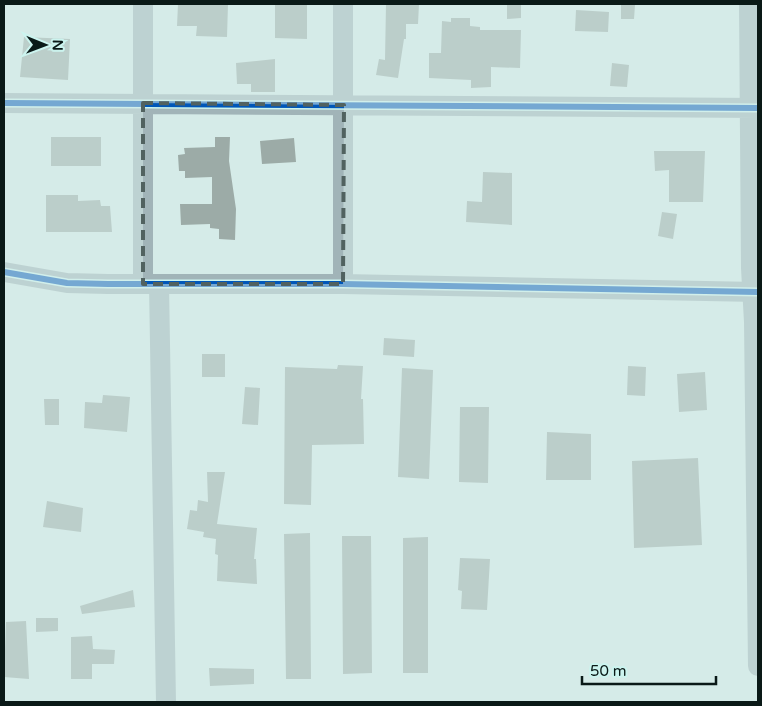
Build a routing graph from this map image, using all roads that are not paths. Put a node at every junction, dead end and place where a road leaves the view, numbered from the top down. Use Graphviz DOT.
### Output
graph roads {
  1 [pos="143,4"];
  2 [pos="343,4"];
  3 [pos="749,4"];
  4 [pos="4,103"];
  5 [pos="143,103"];
  6 [pos="344,105"];
  7 [pos="754,108"];
  8 [pos="4,272"];
  9 [pos="151,284"];
  10 [pos="343,284"];
  11 [pos="755,293"];
  12 [pos="758,666"];
  13 [pos="166,702"];
  1 -- 5 [label="street"];
  2 -- 6 [label="street"];
  3 -- 7 [label="street"];
  4 -- 5 [label="street"];
  5 -- 6 [label="street"];
  5 -- 9 [label="street"];
  6 -- 7 [label="street"];
  6 -- 10 [label="street"];
  7 -- 11 [label="street"];
  8 -- 9 [label="street"];
  9 -- 10 [label="street"];
  9 -- 13 [label="street"];
  10 -- 11 [label="street"];
  11 -- 12 [label="street"];
}
